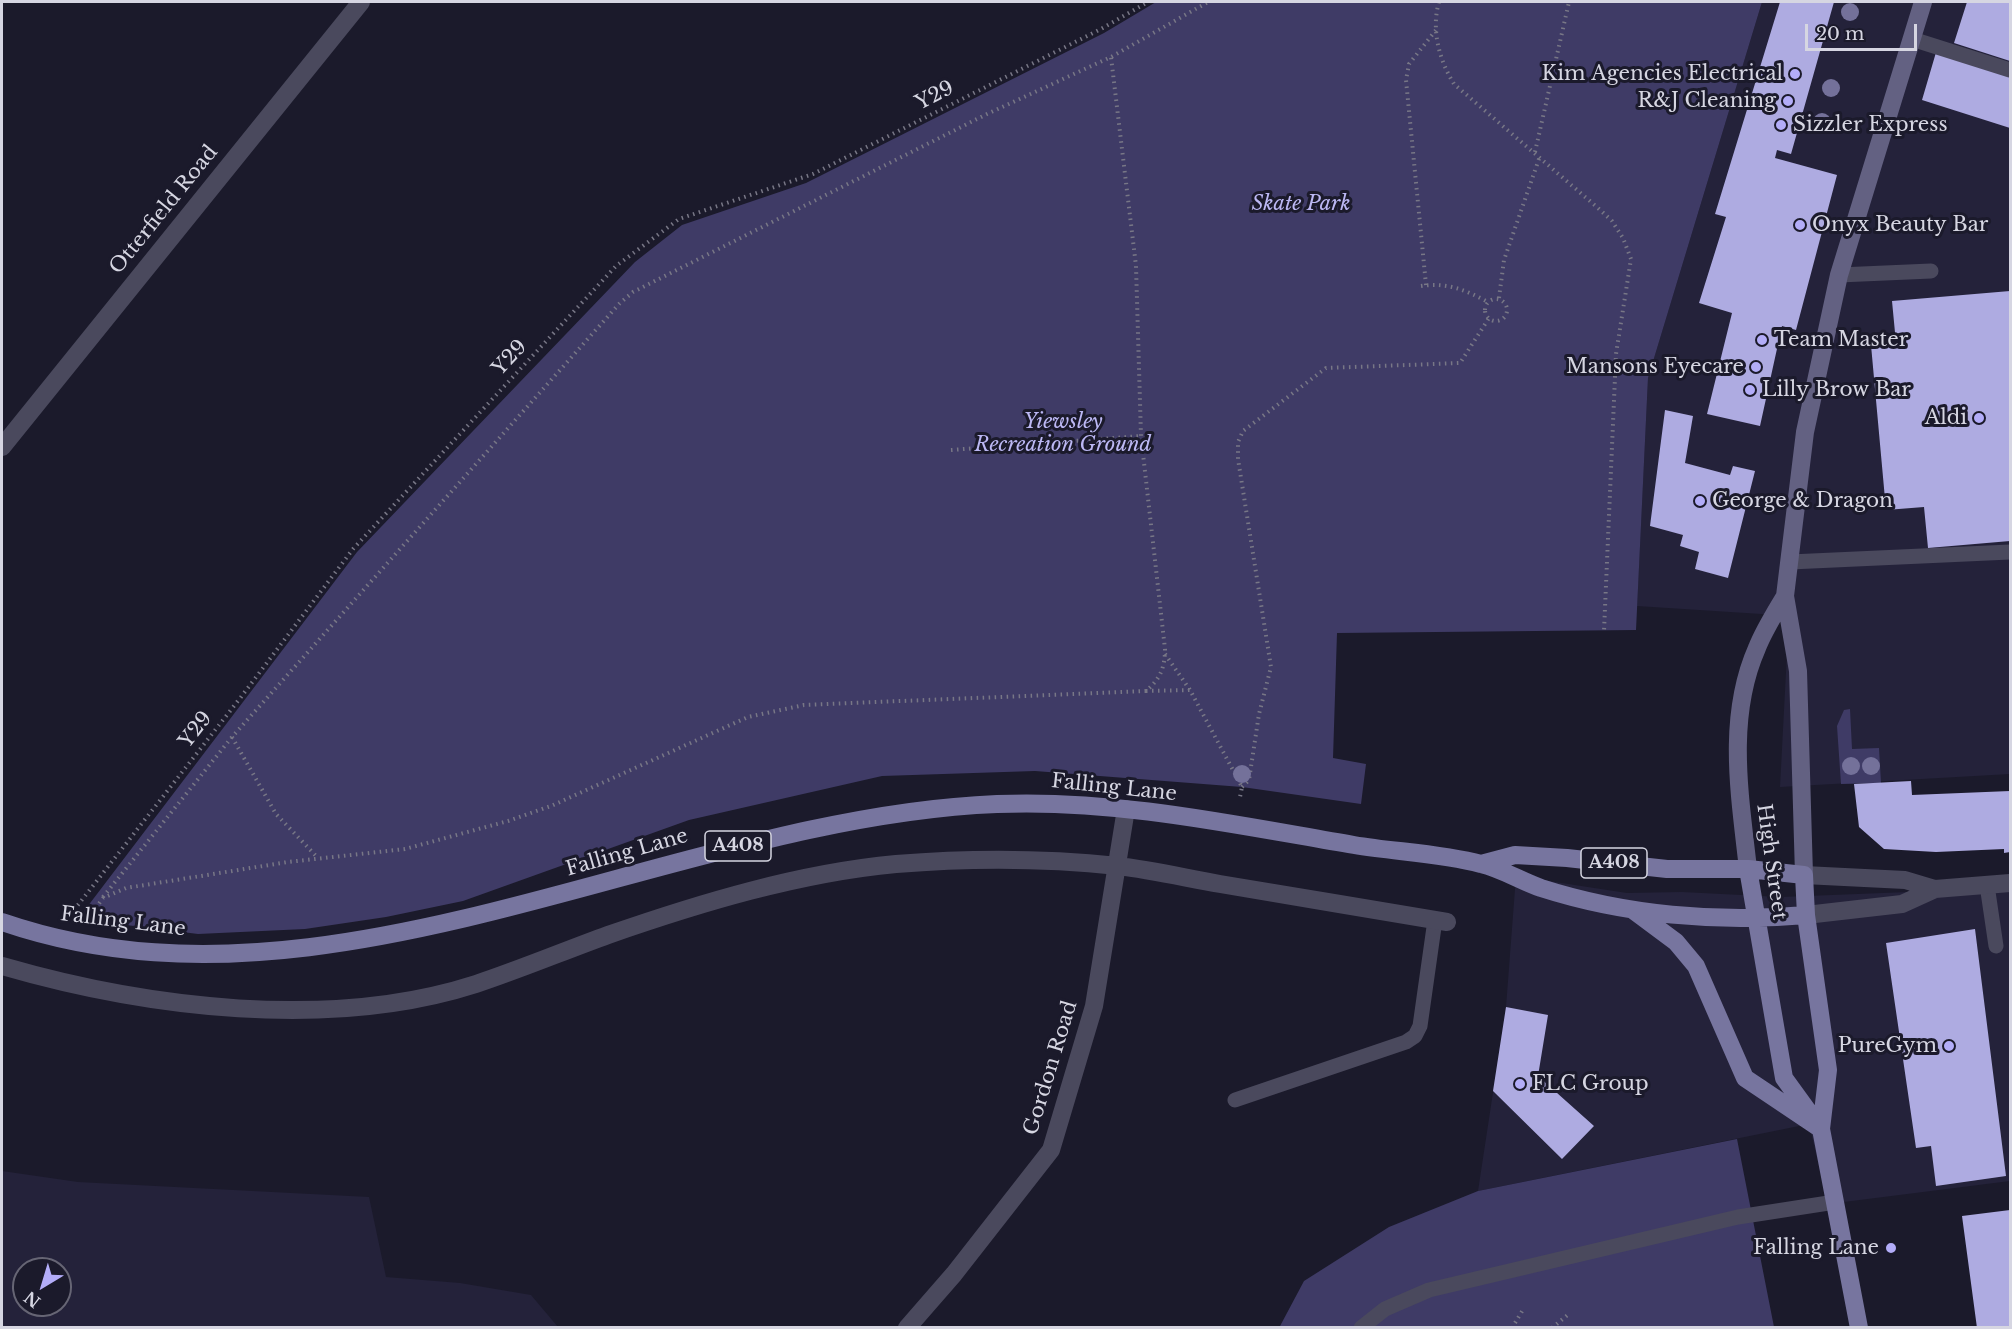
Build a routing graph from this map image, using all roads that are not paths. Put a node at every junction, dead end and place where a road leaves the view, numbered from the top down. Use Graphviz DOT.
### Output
graph roads {
  1 [pos="361,2"];
  2 [pos="1923,2"];
  3 [pos="1912,39"];
  4 [pos="2010,70"];
  5 [pos="1931,271"];
  6 [pos="1839,275"];
  7 [pos="2,447"];
  8 [pos="2010,552"];
  9 [pos="1790,562"];
  10 [pos="1785,596"];
  11 [pos="1126,809"];
  12 [pos="1481,864"];
  13 [pos="1119,866"];
  14 [pos="1748,869"];
  15 [pos="1804,875"];
  16 [pos="2010,883"];
  17 [pos="1988,885"];
  18 [pos="1935,889"];
  19 [pos="1631,909"];
  20 [pos="1806,915"];
  21 [pos="1755,920"];
  22 [pos="1441,921"];
  23 [pos="2,922"];
  24 [pos="1996,946"];
  25 [pos="2,966"];
  26 [pos="1235,1100"];
  27 [pos="1821,1129"];
  28 [pos="1835,1202"];
  29 [pos="907,1328"];
  30 [pos="1361,1328"];
  31 [pos="1859,1328"];
  1 -- 7 [label="street, Otterfield Road"];
  2 -- 3 [label="street, High Street"];
  3 -- 4 [label="lane"];
  3 -- 6 [label="street, High Street"];
  5 -- 6 [label="lane"];
  6 -- 9 [label="street, High Street"];
  8 -- 9 [label="lane"];
  9 -- 10 [label="street, High Street"];
  10 -- 14 [label="street, High Street"];
  10 -- 15 [label="street, High Street"];
  11 -- 12 [label="main road, Falling Lane / A408"];
  11 -- 13 [label="street, Gordon Road"];
  11 -- 23 [label="main road, Falling Lane / A408"];
  12 -- 14 [label="main road, Falling Lane / A408"];
  12 -- 19 [label="main road, Falling Lane / A408"];
  13 -- 22 [label="street"];
  13 -- 25 [label="street"];
  13 -- 29 [label="street, Gordon Road"];
  14 -- 15 [label="main road, Falling Lane / A408"];
  14 -- 21 [label="main road, High Street"];
  15 -- 18 [label="street"];
  15 -- 20 [label="main road, High Street"];
  16 -- 17 [label="street"];
  17 -- 18 [label="street"];
  17 -- 24 [label="lane"];
  18 -- 20 [label="street"];
  19 -- 21 [label="main road, Falling Lane / A408"];
  19 -- 27 [label="main road"];
  20 -- 21 [label="main road, Falling Lane / A408"];
  20 -- 27 [label="main road, High Street"];
  21 -- 27 [label="main road, High Street"];
  22 -- 26 [label="lane"];
  27 -- 28 [label="main road, High Street"];
  28 -- 30 [label="lane"];
  28 -- 31 [label="main road, High Street"];
}
